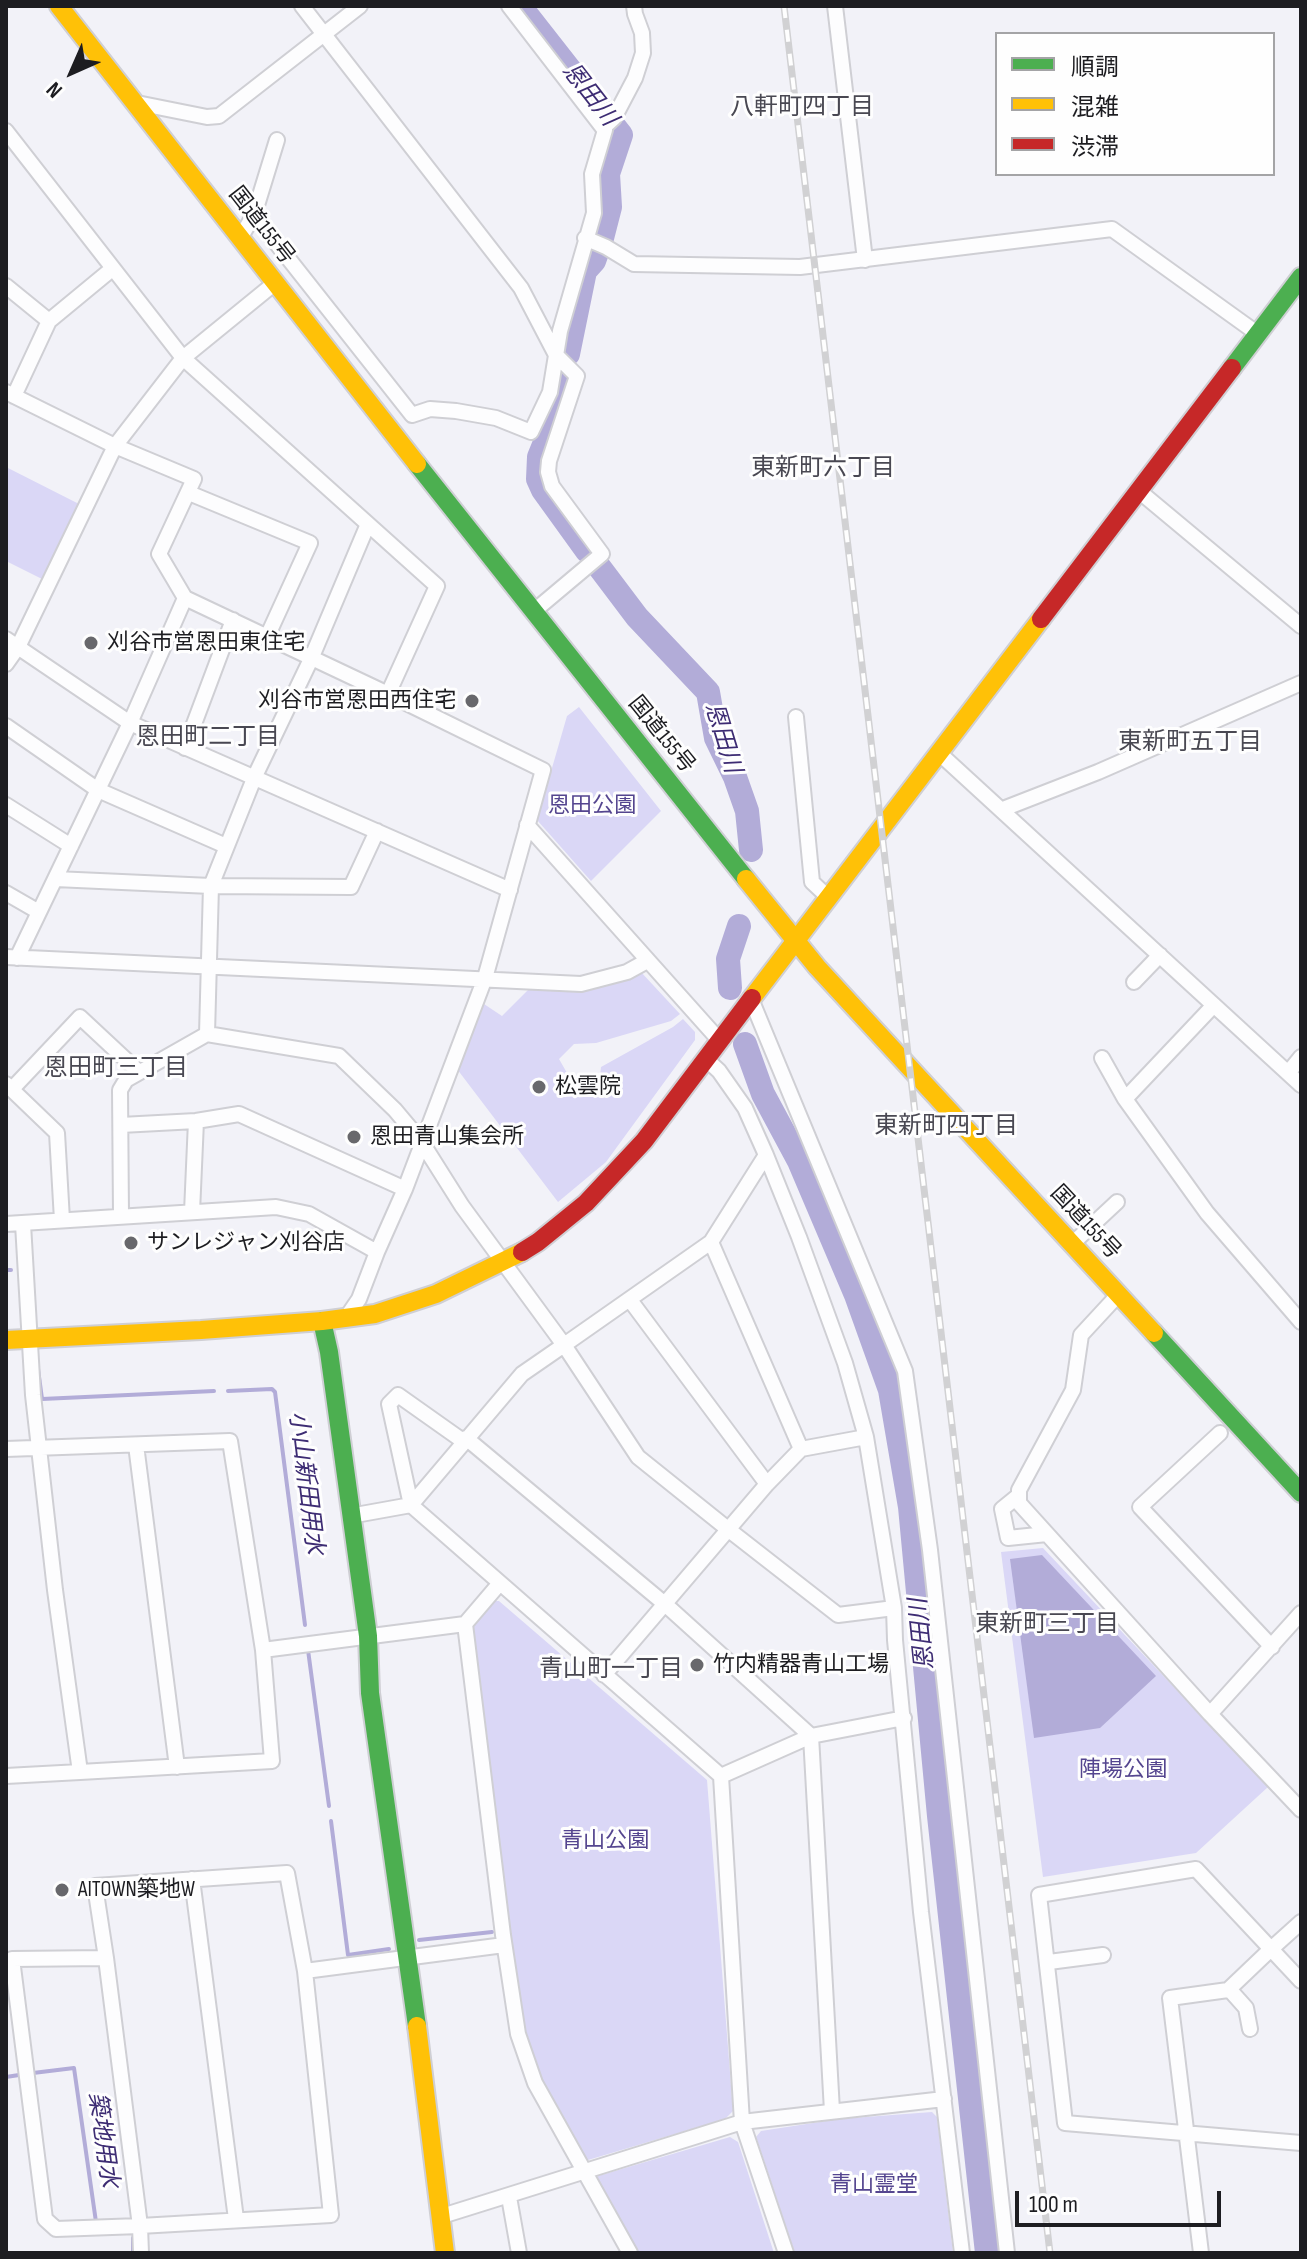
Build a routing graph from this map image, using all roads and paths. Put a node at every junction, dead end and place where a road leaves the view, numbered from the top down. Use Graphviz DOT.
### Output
graph roads {
  1 [pos="59,6"];
  2 [pos="302,6"];
  3 [pos="360,6"];
  4 [pos="509,6"];
  5 [pos="634,6"];
  6 [pos="835,6"];
  7 [pos="324,34"];
  8 [pos="136,103"];
  9 [pos="607,124"];
  10 [pos="6,131"];
  11 [pos="277,140"];
  12 [pos="254,215"];
  13 [pos="240,238"];
  14 [pos="585,238"];
  15 [pos="865,260"];
  16 [pos="112,269"];
  17 [pos="1301,277"];
  18 [pos="275,283"];
  19 [pos="6,286"];
  20 [pos="49,321"];
  21 [pos="1258,334"];
  22 [pos="556,355"];
  23 [pos="183,358"];
  24 [pos="10,394"];
  25 [pos="115,446"];
  26 [pos="1139,491"];
  27 [pos="189,493"];
  28 [pos="368,524"];
  29 [pos="185,598"];
  30 [pos="533,612"];
  31 [pos="233,620"];
  32 [pos="1301,626"];
  33 [pos="267,637"];
  34 [pos="12,643"];
  35 [pos="311,659"];
  36 [pos="6,664"];
  37 [pos="1301,683"];
  38 [pos="388,694"];
  39 [pos="796,717"];
  40 [pos="130,723"];
  41 [pos="6,726"];
  42 [pos="185,748"];
  43 [pos="939,753"];
  44 [pos="255,776"];
  45 [pos="98,790"];
  46 [pos="6,805"];
  47 [pos="1003,809"];
  48 [pos="527,825"];
  49 [pos="377,831"];
  50 [pos="71,846"];
  51 [pos="226,846"];
  52 [pos="55,879"];
  53 [pos="211,886"];
  54 [pos="510,890"];
  55 [pos="6,893"];
  56 [pos="829,898"];
  57 [pos="39,912"];
  58 [pos="796,941"];
  59 [pos="1160,955"];
  60 [pos="12,958"];
  61 [pos="647,961"];
  62 [pos="209,966"];
  63 [pos="485,978"];
  64 [pos="1134,982"];
  65 [pos="751,999"];
  66 [pos="1213,1006"];
  67 [pos="207,1034"];
  68 [pos="720,1041"];
  69 [pos="1301,1057"];
  70 [pos="1102,1058"];
  71 [pos="707,1060"];
  72 [pos="139,1072"];
  73 [pos="1288,1073"];
  74 [pos="1301,1085"];
  75 [pos="9,1086"];
  76 [pos="1125,1099"];
  77 [pos="196,1121"];
  78 [pos="121,1125"];
  79 [pos="421,1141"];
  80 [pos="766,1155"];
  81 [pos="405,1189"];
  82 [pos="1117,1202"];
  83 [pos="192,1212"];
  84 [pos="121,1215"];
  85 [pos="62,1220"];
  86 [pos="6,1224"];
  87 [pos="23,1224"];
  88 [pos="711,1242"];
  89 [pos="1072,1244"];
  90 [pos="377,1252"];
  91 [pos="504,1262"];
  92 [pos="1118,1295"];
  93 [pos="630,1300"];
  94 [pos="346,1318"];
  95 [pos="322,1321"];
  96 [pos="1301,1322"];
  97 [pos="31,1339"];
  98 [pos="6,1340"];
  99 [pos="564,1345"];
  100 [pos="1220,1433"];
  101 [pos="866,1437"];
  102 [pos="464,1439"];
  103 [pos="136,1445"];
  104 [pos="40,1446"];
  105 [pos="6,1449"];
  106 [pos="801,1449"];
  107 [pos="767,1484"];
  108 [pos="1301,1493"];
  109 [pos="1018,1496"];
  110 [pos="411,1505"];
  111 [pos="350,1516"];
  112 [pos="729,1530"];
  113 [pos="1047,1534"];
  114 [pos="500,1583"];
  115 [pos="666,1605"];
  116 [pos="894,1608"];
  117 [pos="1301,1613"];
  118 [pos="465,1624"];
  119 [pos="368,1636"];
  120 [pos="1272,1647"];
  121 [pos="263,1650"];
  122 [pos="604,1675"];
  123 [pos="1210,1714"];
  124 [pos="904,1718"];
  125 [pos="811,1736"];
  126 [pos="177,1767"];
  127 [pos="80,1772"];
  128 [pos="6,1776"];
  129 [pos="721,1776"];
  130 [pos="1301,1810"];
  131 [pos="192,1879"];
  132 [pos="1301,1922"];
  133 [pos="504,1945"];
  134 [pos="1271,1949"];
  135 [pos="1103,1955"];
  136 [pos="106,1958"];
  137 [pos="409,1958"];
  138 [pos="1049,1962"];
  139 [pos="305,1971"];
  140 [pos="1301,1981"];
  141 [pos="1229,1989"];
  142 [pos="1250,2029"];
  143 [pos="944,2099"];
  144 [pos="832,2111"];
  145 [pos="742,2122"];
  146 [pos="1187,2132"];
  147 [pos="1301,2143"];
  148 [pos="586,2172"];
  149 [pos="509,2197"];
  150 [pos="442,2216"];
  151 [pos="236,2219"];
  152 [pos="140,2226"];
  153 [pos="141,2253"];
  154 [pos="445,2253"];
  155 [pos="519,2253"];
  156 [pos="630,2253"];
  157 [pos="786,2253"];
  158 [pos="962,2253"];
  159 [pos="1007,2253"];
  160 [pos="1201,2253"];
  1 -- 8 [label="main road, 国道155号"];
  2 -- 7 [label="street"];
  3 -- 7 [label="street"];
  4 -- 9 [label="street"];
  5 -- 9 [label="street"];
  6 -- 15 [label="street"];
  7 -- 8 [label="street"];
  7 -- 22 [label="street"];
  8 -- 13 [label="main road, 国道155号"];
  9 -- 14 [label="street"];
  10 -- 16 [label="street"];
  11 -- 12 [label="street"];
  12 -- 13 [label="street"];
  12 -- 22 [label="street"];
  13 -- 18 [label="main road, 国道155号"];
  14 -- 15 [label="street"];
  14 -- 22 [label="street"];
  15 -- 21 [label="street"];
  16 -- 20 [label="street"];
  16 -- 23 [label="street"];
  17 -- 21 [label="main road"];
  18 -- 23 [label="street"];
  18 -- 30 [label="main road, 国道155号"];
  19 -- 20 [label="street"];
  20 -- 24 [label="street"];
  21 -- 26 [label="main road"];
  22 -- 30 [label="street"];
  23 -- 25 [label="street"];
  23 -- 28 [label="street"];
  24 -- 25 [label="street"];
  25 -- 27 [label="street"];
  25 -- 34 [label="street"];
  26 -- 32 [label="street"];
  26 -- 43 [label="main road"];
  27 -- 29 [label="street"];
  27 -- 33 [label="street"];
  28 -- 35 [label="street"];
  28 -- 38 [label="street"];
  29 -- 31 [label="street"];
  29 -- 40 [label="street"];
  30 -- 58 [label="main road, 国道155号"];
  31 -- 33 [label="street"];
  31 -- 42 [label="street"];
  33 -- 35 [label="street"];
  34 -- 36 [label="street"];
  34 -- 40 [label="street"];
  35 -- 38 [label="street"];
  35 -- 44 [label="street"];
  37 -- 47 [label="street"];
  38 -- 48 [label="street"];
  39 -- 56 [label="street"];
  40 -- 42 [label="street"];
  40 -- 45 [label="street"];
  41 -- 45 [label="street"];
  42 -- 44 [label="street"];
  43 -- 47 [label="street"];
  43 -- 56 [label="main road"];
  44 -- 49 [label="street"];
  44 -- 51 [label="street"];
  45 -- 50 [label="street"];
  45 -- 51 [label="street"];
  46 -- 50 [label="street"];
  47 -- 59 [label="street"];
  48 -- 54 [label="street"];
  48 -- 61 [label="street"];
  49 -- 53 [label="street"];
  49 -- 54 [label="street"];
  50 -- 52 [label="street"];
  51 -- 53 [label="street"];
  52 -- 53 [label="street"];
  52 -- 57 [label="street"];
  53 -- 62 [label="street"];
  54 -- 63 [label="street"];
  55 -- 57 [label="street"];
  56 -- 58 [label="main road"];
  57 -- 60 [label="street"];
  58 -- 65 [label="main road"];
  58 -- 89 [label="main road, 国道155号"];
  59 -- 64 [label="street"];
  59 -- 66 [label="street"];
  60 -- 62 [label="street"];
  61 -- 63 [label="street"];
  61 -- 68 [label="street"];
  62 -- 63 [label="street"];
  62 -- 67 [label="street"];
  63 -- 79 [label="street"];
  65 -- 68 [label="main road"];
  65 -- 159 [label="street"];
  66 -- 73 [label="street"];
  66 -- 76 [label="street"];
  67 -- 72 [label="street"];
  67 -- 79 [label="street"];
  68 -- 71 [label="main road"];
  69 -- 73 [label="street"];
  70 -- 76 [label="street"];
  71 -- 80 [label="street"];
  71 -- 91 [label="main road"];
  72 -- 75 [label="street"];
  72 -- 78 [label="street"];
  73 -- 74 [label="street"];
  75 -- 85 [label="street"];
  76 -- 96 [label="street"];
  77 -- 78 [label="street"];
  77 -- 81 [label="street"];
  77 -- 83 [label="street"];
  78 -- 84 [label="street"];
  79 -- 81 [label="street"];
  79 -- 91 [label="street"];
  80 -- 88 [label="street"];
  80 -- 101 [label="street"];
  81 -- 90 [label="street"];
  82 -- 89 [label="street"];
  83 -- 84 [label="street"];
  83 -- 90 [label="street"];
  84 -- 85 [label="street"];
  85 -- 87 [label="street"];
  86 -- 87 [label="street"];
  87 -- 97 [label="street"];
  88 -- 93 [label="street"];
  88 -- 106 [label="street"];
  89 -- 92 [label="main road, 国道155号"];
  90 -- 94 [label="street"];
  91 -- 94 [label="main road"];
  91 -- 99 [label="street"];
  92 -- 108 [label="main road, 国道155号"];
  92 -- 109 [label="street"];
  93 -- 99 [label="street"];
  93 -- 107 [label="street"];
  94 -- 95 [label="main road"];
  95 -- 97 [label="main road"];
  95 -- 111 [label="main road"];
  97 -- 98 [label="main road"];
  97 -- 104 [label="street"];
  99 -- 102 [label="street"];
  99 -- 112 [label="street"];
  100 -- 120 [label="street"];
  101 -- 106 [label="street"];
  101 -- 116 [label="street"];
  102 -- 110 [label="street"];
  102 -- 110 [label="street"];
  102 -- 115 [label="street"];
  103 -- 104 [label="street"];
  103 -- 121 [label="street"];
  103 -- 126 [label="street"];
  104 -- 105 [label="street"];
  104 -- 127 [label="street"];
  106 -- 107 [label="street"];
  107 -- 112 [label="street"];
  109 -- 113 [label="street"];
  109 -- 113 [label="street"];
  110 -- 111 [label="street"];
  110 -- 114 [label="street"];
  111 -- 119 [label="main road"];
  112 -- 115 [label="street"];
  112 -- 116 [label="street"];
  113 -- 123 [label="street"];
  114 -- 118 [label="street"];
  114 -- 122 [label="street"];
  115 -- 122 [label="street"];
  115 -- 125 [label="street"];
  116 -- 124 [label="street"];
  117 -- 120 [label="street"];
  118 -- 119 [label="street"];
  118 -- 133 [label="street"];
  119 -- 121 [label="street"];
  119 -- 137 [label="main road"];
  120 -- 123 [label="street"];
  121 -- 126 [label="street"];
  122 -- 129 [label="street"];
  123 -- 130 [label="street"];
  124 -- 125 [label="street"];
  124 -- 143 [label="street"];
  125 -- 129 [label="street"];
  125 -- 144 [label="street"];
  126 -- 127 [label="street"];
  127 -- 128 [label="street"];
  129 -- 145 [label="street"];
  131 -- 136 [label="street"];
  131 -- 139 [label="street"];
  131 -- 151 [label="street"];
  132 -- 134 [label="street"];
  133 -- 137 [label="street"];
  133 -- 148 [label="street"];
  134 -- 138 [label="street"];
  134 -- 140 [label="street"];
  134 -- 141 [label="street"];
  135 -- 138 [label="street"];
  136 -- 152 [label="street"];
  136 -- 152 [label="street"];
  137 -- 139 [label="street"];
  137 -- 150 [label="main road"];
  138 -- 146 [label="street"];
  139 -- 151 [label="street"];
  141 -- 142 [label="street"];
  141 -- 146 [label="street"];
  143 -- 144 [label="street"];
  143 -- 158 [label="street"];
  144 -- 145 [label="street"];
  145 -- 148 [label="street"];
  145 -- 157 [label="street"];
  146 -- 147 [label="street"];
  146 -- 160 [label="street"];
  148 -- 149 [label="street"];
  148 -- 156 [label="street"];
  149 -- 150 [label="street"];
  149 -- 155 [label="street"];
  150 -- 154 [label="main road"];
  151 -- 152 [label="street"];
  152 -- 153 [label="street"];
}
